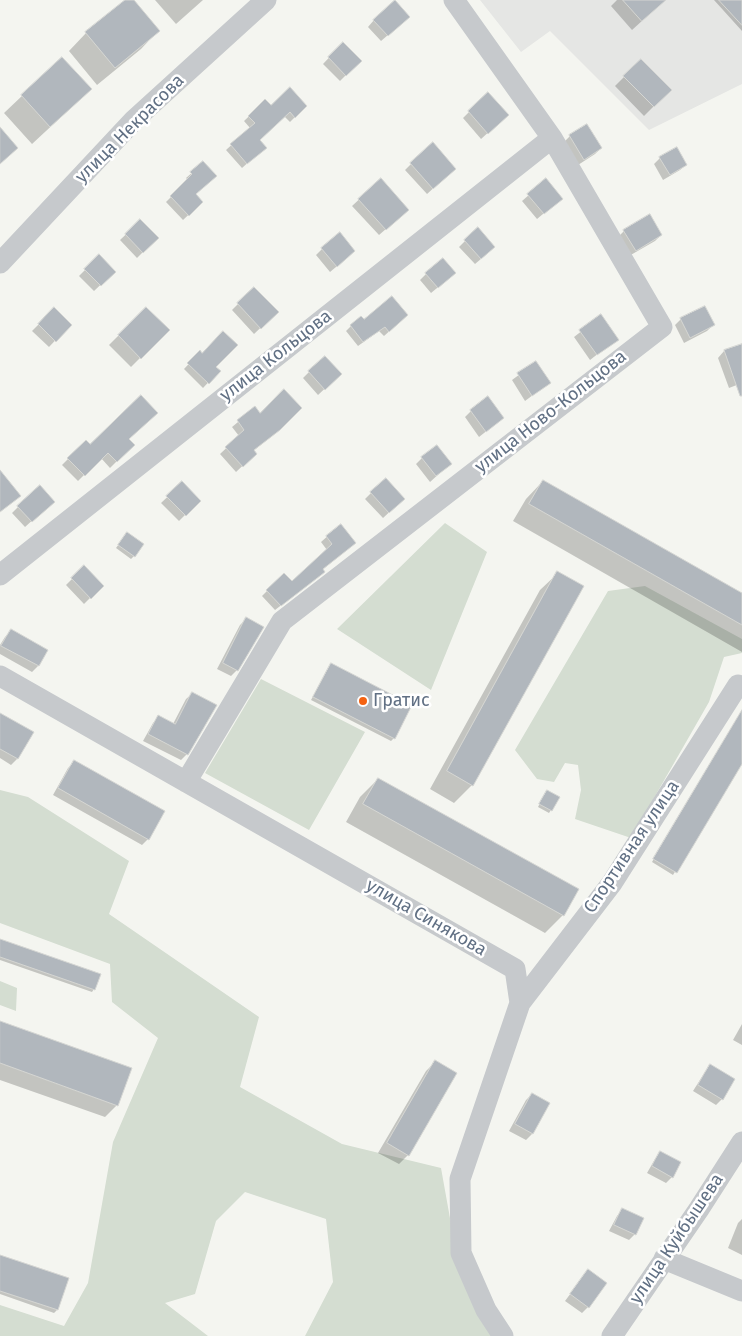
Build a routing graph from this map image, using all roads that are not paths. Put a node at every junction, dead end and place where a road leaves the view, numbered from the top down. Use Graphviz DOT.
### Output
graph roads {
  1 [pos="266,0"];
  2 [pos="454,0"];
  3 [pos="552,138"];
  4 [pos="0,263"];
  5 [pos="0,575"];
  6 [pos="0,676"];
  7 [pos="738,686"];
  8 [pos="186,782"];
  9 [pos="520,1003"];
  10 [pos="742,1142"];
  11 [pos="664,1259"];
  12 [pos="742,1291"];
  13 [pos="503,1336"];
  14 [pos="612,1336"];
  1 -- 4 [label="street, улица Некрасова"];
  2 -- 3 [label="street, улица Ново-Кольцова"];
  3 -- 5 [label="street, улица Кольцова"];
  3 -- 8 [label="street, улица Ново-Кольцова"];
  6 -- 8 [label="street, улица Синякова"];
  7 -- 9 [label="street, Спортивная улица"];
  8 -- 9 [label="street, улица Синякова"];
  9 -- 13 [label="street, улица Синякова"];
  10 -- 11 [label="street, улица Куйбышева"];
  11 -- 12 [label="street"];
  11 -- 14 [label="street, улица Куйбышева"];
}
